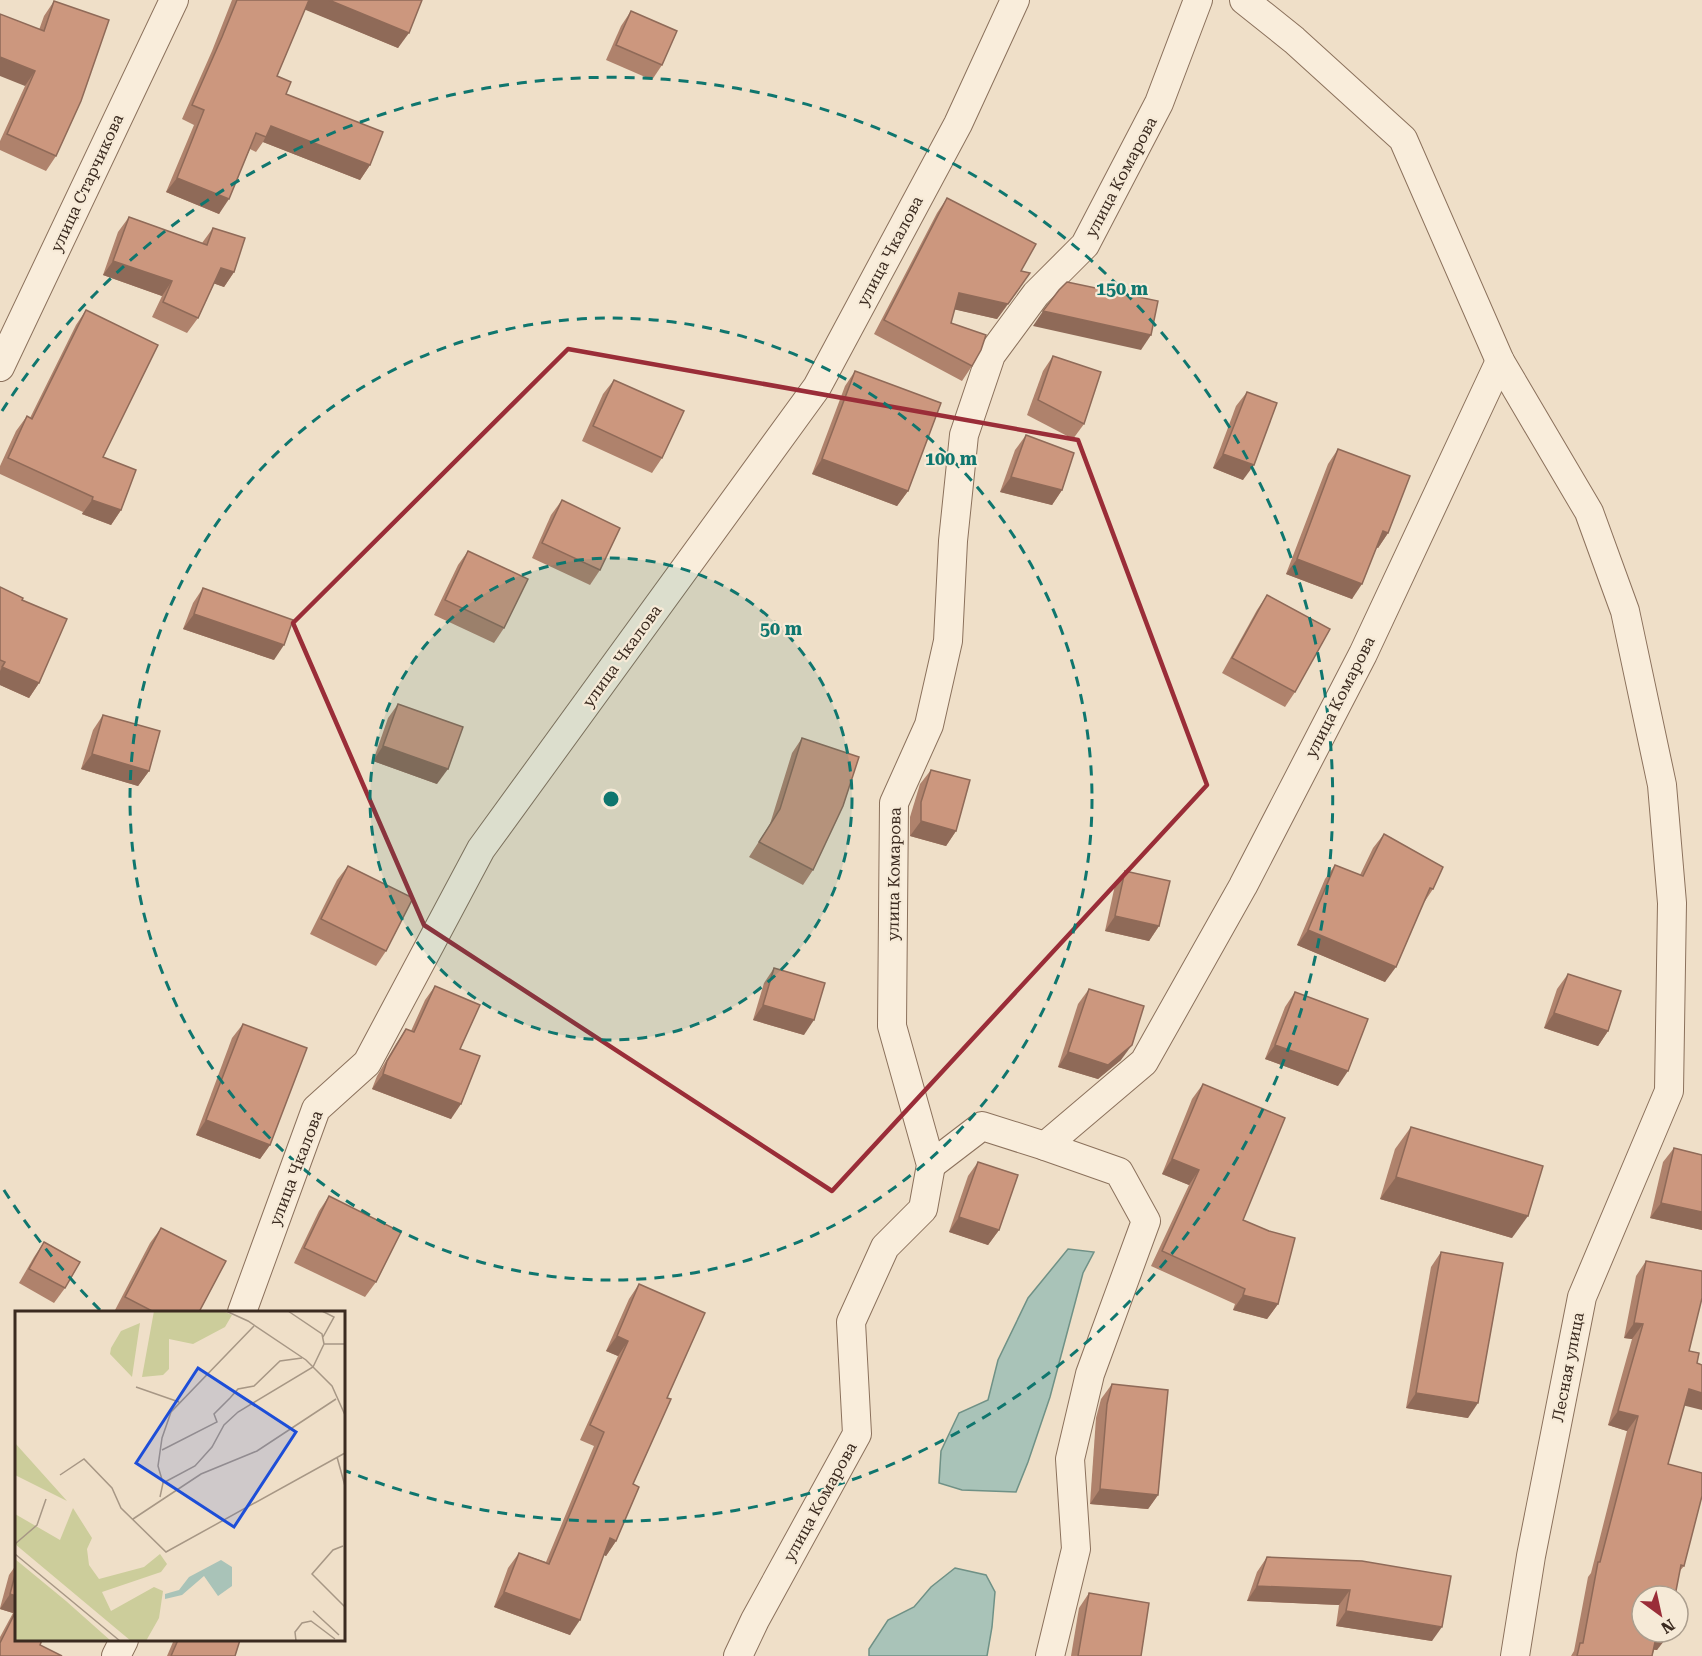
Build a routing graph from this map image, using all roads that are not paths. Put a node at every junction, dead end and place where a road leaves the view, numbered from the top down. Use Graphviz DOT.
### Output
graph roads {
  1 [pos="174,0"];
  2 [pos="1015,0"];
  3 [pos="1198,0"];
  4 [pos="1244,0"];
  5 [pos="1500,361"];
  6 [pos="0,367"];
  7 [pos="1045,1146"];
  8 [pos="931,1165"];
  9 [pos="242,1311"];
  10 [pos="124,1641"];
  11 [pos="116,1656"];
  12 [pos="738,1656"];
  13 [pos="1050,1656"];
  14 [pos="1515,1656"];
  1 -- 6 [label="street, улица Старчикова"];
  2 -- 9 [label="street, улица Чкалова"];
  3 -- 8 [label="street, улица Комарова"];
  4 -- 5 [label="street"];
  5 -- 7 [label="street, улица Комарова"];
  5 -- 14 [label="street, Лесная улица"];
  7 -- 8 [label="street"];
  7 -- 13 [label="street"];
  8 -- 12 [label="street, улица Комарова"];
  10 -- 11 [label="street"];
}
